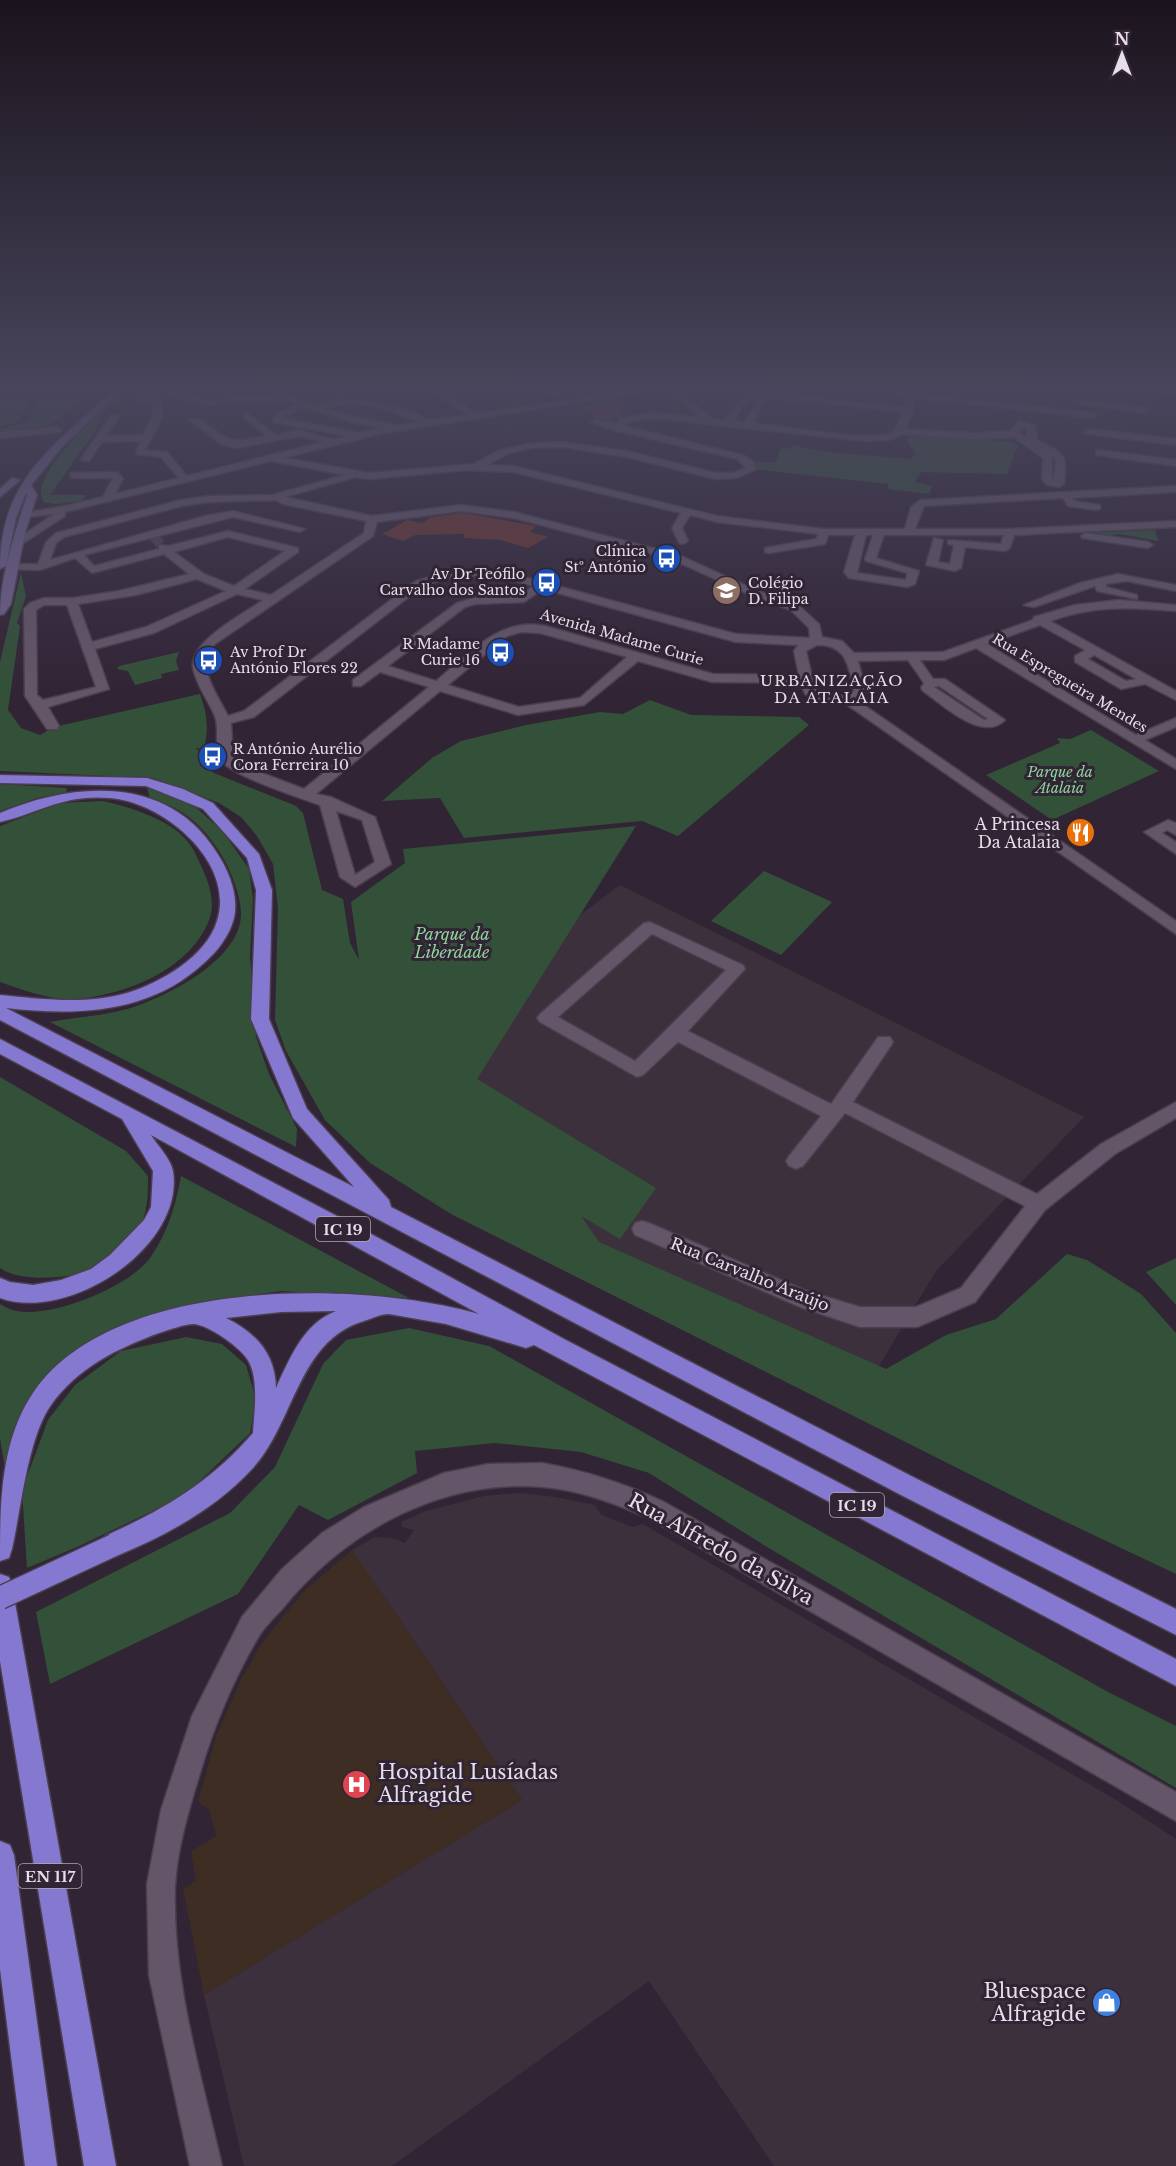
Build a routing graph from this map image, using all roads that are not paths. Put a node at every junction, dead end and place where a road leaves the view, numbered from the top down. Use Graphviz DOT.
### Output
graph roads {
  1 [pos="10,491"];
  2 [pos="22,491"];
  3 [pos="31,491"];
  4 [pos="111,491"];
  5 [pos="140,491"];
  6 [pos="298,491"];
  7 [pos="607,491"];
  8 [pos="1060,491"];
  9 [pos="1137,491"];
  10 [pos="1063,495"];
  11 [pos="278,496"];
  12 [pos="107,499"];
  13 [pos="30,502"];
  14 [pos="1096,507"];
  15 [pos="70,508"];
  16 [pos="0,512"];
  17 [pos="687,512"];
  18 [pos="25,516"];
  19 [pos="6,519"];
  20 [pos="372,519"];
  21 [pos="1176,524"];
  22 [pos="1150,526"];
  23 [pos="1176,528"];
  24 [pos="300,529"];
  25 [pos="1068,529"];
  26 [pos="824,532"];
  27 [pos="1010,532"];
  28 [pos="909,533"];
  29 [pos="929,533"];
  30 [pos="861,534"];
  31 [pos="879,534"];
  32 [pos="938,540"];
  33 [pos="683,541"];
  34 [pos="18,542"];
  35 [pos="960,543"];
  36 [pos="1148,545"];
  37 [pos="165,549"];
  38 [pos="769,550"];
  39 [pos="77,554"];
  40 [pos="43,564"];
  41 [pos="0,566"];
  42 [pos="13,567"];
  43 [pos="196,575"];
  44 [pos="1100,582"];
  45 [pos="542,584"];
  46 [pos="1176,588"];
  47 [pos="235,591"];
  48 [pos="4,593"];
  49 [pos="273,599"];
  50 [pos="1140,604"];
  51 [pos="1030,605"];
  52 [pos="73,607"];
  53 [pos="1176,608"];
  54 [pos="0,612"];
  55 [pos="1176,613"];
  56 [pos="1038,619"];
  57 [pos="801,626"];
  58 [pos="766,641"];
  59 [pos="813,641"];
  60 [pos="979,645"];
  61 [pos="88,647"];
  62 [pos="1094,650"];
  63 [pos="636,656"];
  64 [pos="851,657"];
  65 [pos="913,657"];
  66 [pos="378,667"];
  67 [pos="807,679"];
  68 [pos="1147,679"];
  69 [pos="357,683"];
  70 [pos="930,683"];
  71 [pos="438,686"];
  72 [pos="1176,696"];
  73 [pos="849,700"];
  74 [pos="40,705"];
  75 [pos="224,721"];
  76 [pos="1176,722"];
  77 [pos="52,726"];
  78 [pos="1135,740"];
  79 [pos="1176,765"];
  80 [pos="0,779"];
  81 [pos="308,793"];
  82 [pos="326,800"];
  83 [pos="0,818"];
  84 [pos="1176,830"];
  85 [pos="1176,849"];
  86 [pos="1154,912"];
  87 [pos="1176,921"];
  88 [pos="1176,929"];
  89 [pos="0,1001"];
  90 [pos="0,1012"];
  91 [pos="676,1033"];
  92 [pos="884,1042"];
  93 [pos="0,1046"];
  94 [pos="1176,1109"];
  95 [pos="837,1110"];
  96 [pos="128,1114"];
  97 [pos="796,1161"];
  98 [pos="1038,1204"];
  99 [pos="389,1214"];
  100 [pos="642,1229"];
  101 [pos="0,1287"];
  102 [pos="383,1306"];
  103 [pos="193,1314"];
  104 [pos="556,1346"];
  105 [pos="263,1438"];
  106 [pos="0,1550"];
  107 [pos="0,1586"];
  108 [pos="0,1598"];
  109 [pos="1176,1622"];
  110 [pos="1176,1673"];
  111 [pos="1176,1807"];
  112 [pos="0,1855"];
  113 [pos="41,2166"];
  114 [pos="100,2166"];
  115 [pos="206,2166"];
  1 -- 16 [label="main road"];
  2 -- 19 [label="main road"];
  3 -- 13 [label="main road"];
  4 -- 12 [label="street"];
  5 -- 12 [label="street"];
  6 -- 11 [label="street"];
  7 -- 17 [label="street"];
  8 -- 10 [label="street"];
  9 -- 10 [label="street"];
  10 -- 14 [label="street"];
  10 -- 28 [label="street"];
  11 -- 20 [label="street"];
  11 -- 40 [label="street"];
  12 -- 15 [label="street"];
  13 -- 15 [label="street"];
  13 -- 18 [label="main road"];
  15 -- 18 [label="street"];
  15 -- 34 [label="street"];
  17 -- 26 [label="street"];
  17 -- 33 [label="street"];
  18 -- 19 [label="main road"];
  18 -- 34 [label="main road"];
  19 -- 41 [label="main road"];
  20 -- 49 [label="street"];
  20 -- 57 [label="street"];
  21 -- 22 [label="street"];
  22 -- 23 [label="street"];
  22 -- 25 [label="street"];
  24 -- 39 [label="street"];
  25 -- 27 [label="street"];
  25 -- 36 [label="street"];
  26 -- 30 [label="street"];
  26 -- 38 [label="street"];
  27 -- 29 [label="street"];
  27 -- 35 [label="street"];
  28 -- 29 [label="street"];
  28 -- 31 [label="street"];
  29 -- 32 [label="street"];
  30 -- 31 [label="street"];
  30 -- 31 [label="street"];
  32 -- 35 [label="street"];
  32 -- 35 [label="street"];
  34 -- 42 [label="main road"];
  37 -- 39 [label="street"];
  37 -- 43 [label="street"];
  37 -- 47 [label="street"];
  39 -- 40 [label="street"];
  40 -- 42 [label="street"];
  42 -- 48 [label="main road"];
  43 -- 47 [label="street"];
  43 -- 52 [label="street"];
  44 -- 46 [label="street"];
  44 -- 50 [label="street"];
  44 -- 51 [label="street"];
  45 -- 58 [label="street"];
  45 -- 66 [label="street"];
  45 -- 75 [label="street"];
  47 -- 49 [label="street"];
  47 -- 61 [label="street"];
  48 -- 54 [label="main road"];
  49 -- 75 [label="street"];
  50 -- 53 [label="street"];
  50 -- 55 [label="street"];
  50 -- 56 [label="street"];
  52 -- 61 [label="street"];
  52 -- 74 [label="street"];
  56 -- 60 [label="street"];
  56 -- 62 [label="street"];
  57 -- 58 [label="street"];
  57 -- 59 [label="street"];
  58 -- 59 [label="street"];
  59 -- 64 [label="street"];
  59 -- 67 [label="street"];
  60 -- 65 [label="street"];
  60 -- 78 [label="street, Rua Espregueira Mendes"];
  61 -- 74 [label="street"];
  62 -- 68 [label="street"];
  62 -- 68 [label="street"];
  63 -- 67 [label="street, Avenida Madame Curie"];
  63 -- 71 [label="street"];
  63 -- 71 [label="street, Avenida Madame Curie"];
  64 -- 65 [label="street"];
  64 -- 73 [label="street"];
  65 -- 70 [label="street"];
  66 -- 69 [label="street"];
  66 -- 71 [label="street"];
  67 -- 73 [label="street"];
  68 -- 72 [label="street"];
  70 -- 70 [label="street"];
  71 -- 81 [label="street, Avenida Madame Curie"];
  73 -- 86 [label="street"];
  74 -- 77 [label="street"];
  75 -- 81 [label="street"];
  76 -- 78 [label="street"];
  78 -- 79 [label="street, Rua Espregueira Mendes"];
  80 -- 99 [label="highway"];
  81 -- 82 [label="street"];
  82 -- 82 [label="street"];
  83 -- 89 [label="highway"];
  84 -- 85 [label="street"];
  86 -- 87 [label="street"];
  86 -- 88 [label="street"];
  90 -- 99 [label="highway, IC 19"];
  91 -- 91 [label="street"];
  91 -- 95 [label="street"];
  92 -- 95 [label="street"];
  93 -- 96 [label="highway, IC 19"];
  94 -- 98 [label="street, Rua Carvalho Araújo"];
  95 -- 97 [label="street"];
  95 -- 98 [label="street"];
  96 -- 101 [label="highway"];
  96 -- 104 [label="highway, IC 19"];
  98 -- 100 [label="street, Rua Carvalho Araújo"];
  99 -- 109 [label="highway, IC 19"];
  102 -- 103 [label="highway"];
  102 -- 104 [label="highway"];
  102 -- 105 [label="highway"];
  103 -- 105 [label="highway"];
  103 -- 106 [label="highway"];
  104 -- 110 [label="highway, IC 19"];
  105 -- 108 [label="highway, bridge"];
  107 -- 114 [label="highway, EN 117"];
  111 -- 115 [label="street, Rua Alfredo da Silva"];
  112 -- 113 [label="highway, EN 117"];
}
